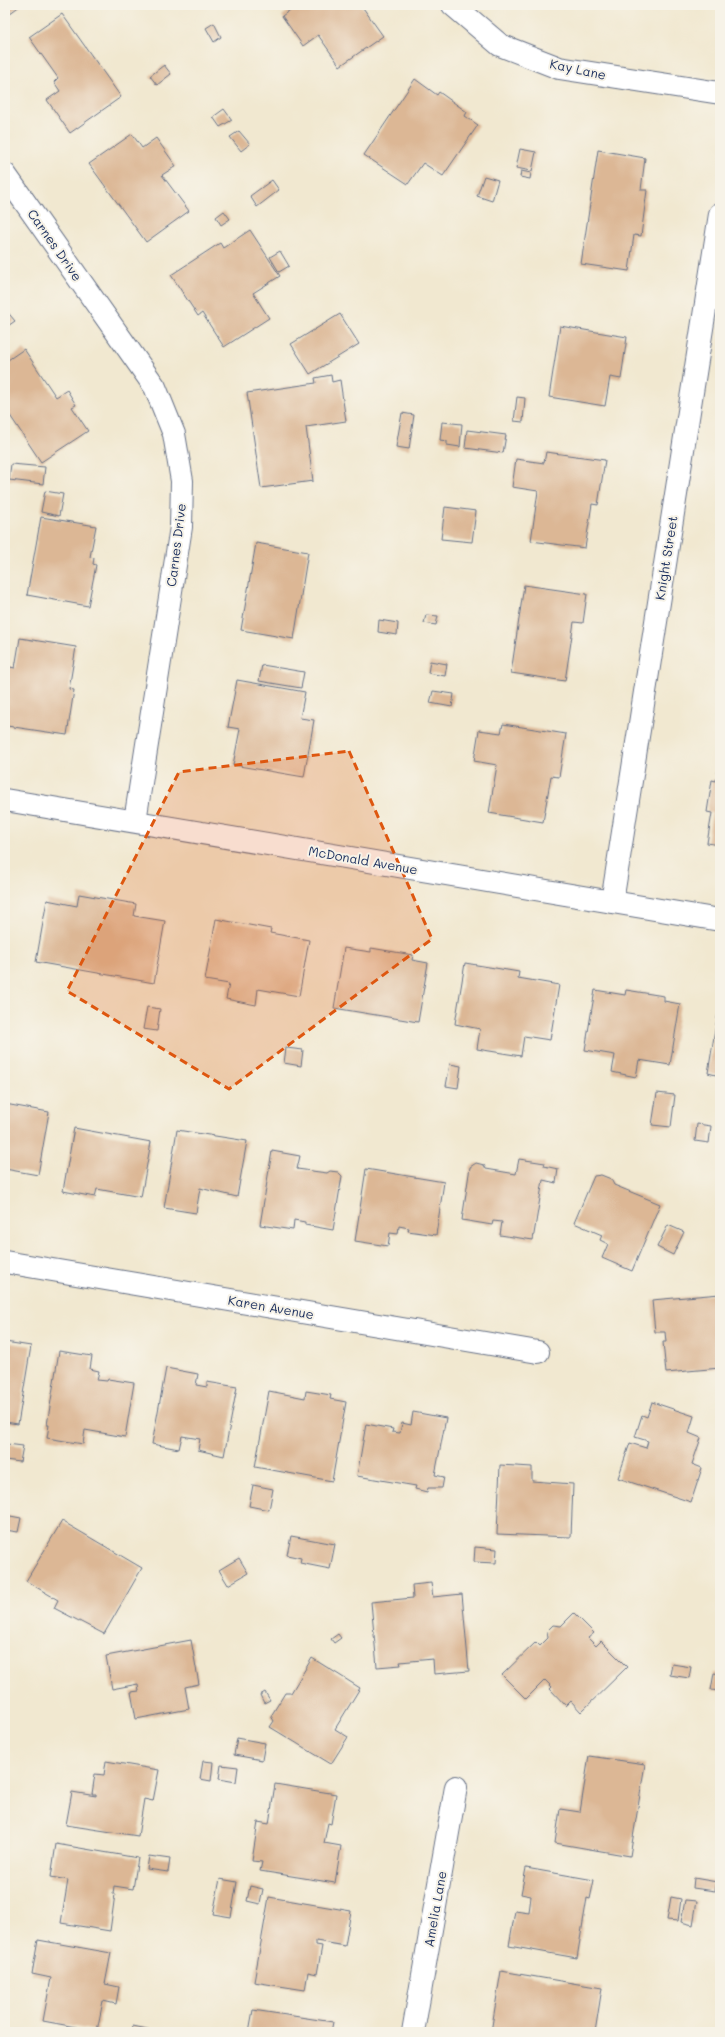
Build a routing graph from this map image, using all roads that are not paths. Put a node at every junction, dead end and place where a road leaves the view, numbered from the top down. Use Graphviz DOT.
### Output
graph roads {
  1 [pos="453,5"];
  2 [pos="720,92"];
  3 [pos="5,174"];
  4 [pos="720,214"];
  5 [pos="5,800"];
  6 [pos="135,821"];
  7 [pos="612,902"];
  8 [pos="720,920"];
  9 [pos="5,1262"];
  10 [pos="538,1352"];
  11 [pos="456,1787"];
  12 [pos="413,2032"];
  1 -- 2 [label="street, Kay Lane"];
  3 -- 6 [label="street, Carnes Drive"];
  4 -- 7 [label="street, Knight Street"];
  5 -- 6 [label="street, McDonald Avenue"];
  6 -- 7 [label="street, McDonald Avenue"];
  7 -- 8 [label="street, McDonald Avenue"];
  9 -- 10 [label="street, Karen Avenue"];
  11 -- 12 [label="street, Amelia Lane"];
}
